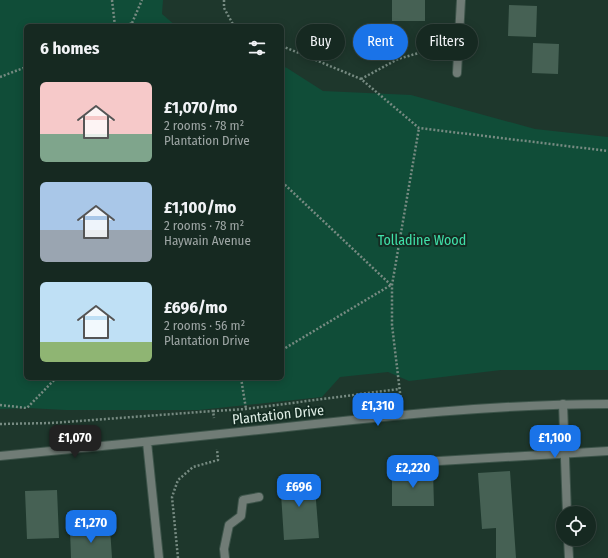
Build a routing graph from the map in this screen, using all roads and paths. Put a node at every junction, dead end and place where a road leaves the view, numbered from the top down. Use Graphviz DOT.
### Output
graph roads {
  1 [pos="112,0"];
  2 [pos="142,0"];
  3 [pos="224,0"];
  4 [pos="461,0"];
  5 [pos="132,23"];
  6 [pos="115,24"];
  7 [pos="233,24"];
  8 [pos="460,24"];
  9 [pos="284,47"];
  10 [pos="416,54"];
  11 [pos="458,60"];
  12 [pos="24,67"];
  13 [pos="457,73"];
  14 [pos="0,77"];
  15 [pos="361,79"];
  16 [pos="419,128"];
  17 [pos="608,151"];
  18 [pos="284,184"];
  19 [pos="392,285"];
  20 [pos="284,349"];
  21 [pos="54,380"];
  22 [pos="241,380"];
  23 [pos="399,389"];
  24 [pos="563,404"];
  25 [pos="608,404"];
  26 [pos="0,405"];
  27 [pos="246,409"];
  28 [pos="213,411"];
  29 [pos="404,414"];
  30 [pos="147,442"];
  31 [pos="608,451"];
  32 [pos="564,454"];
  33 [pos="0,456"];
  34 [pos="422,462"];
  35 [pos="258,496"];
  36 [pos="567,506"];
  37 [pos="568,546"];
  38 [pos="159,558"];
  39 [pos="225,558"];
  40 [pos="569,558"];
  1 -- 6 [label="path"];
  2 -- 5 [label="path"];
  3 -- 7 [label="path"];
  4 -- 8 [label="street"];
  9 -- 15 [label="path"];
  10 -- 15 [label="path"];
  11 -- 13 [label="street"];
  12 -- 14 [label="path"];
  15 -- 16 [label="path"];
  16 -- 17 [label="path"];
  16 -- 19 [label="path"];
  18 -- 19 [label="path"];
  19 -- 20 [label="path"];
  19 -- 23 [label="path"];
  21 -- 26 [label="path"];
  22 -- 27 [label="path"];
  23 -- 27 [label="path"];
  23 -- 29 [label="path"];
  24 -- 25 [label="street, Plantation Drive"];
  24 -- 29 [label="street, Plantation Drive"];
  24 -- 32 [label="street"];
  27 -- 28 [label="path"];
  29 -- 30 [label="street, Plantation Drive"];
  30 -- 33 [label="street, Plantation Drive"];
  30 -- 38 [label="street"];
  31 -- 32 [label="street"];
  32 -- 34 [label="street"];
  32 -- 36 [label="street"];
  35 -- 39 [label="street"];
  37 -- 40 [label="street"];
}
